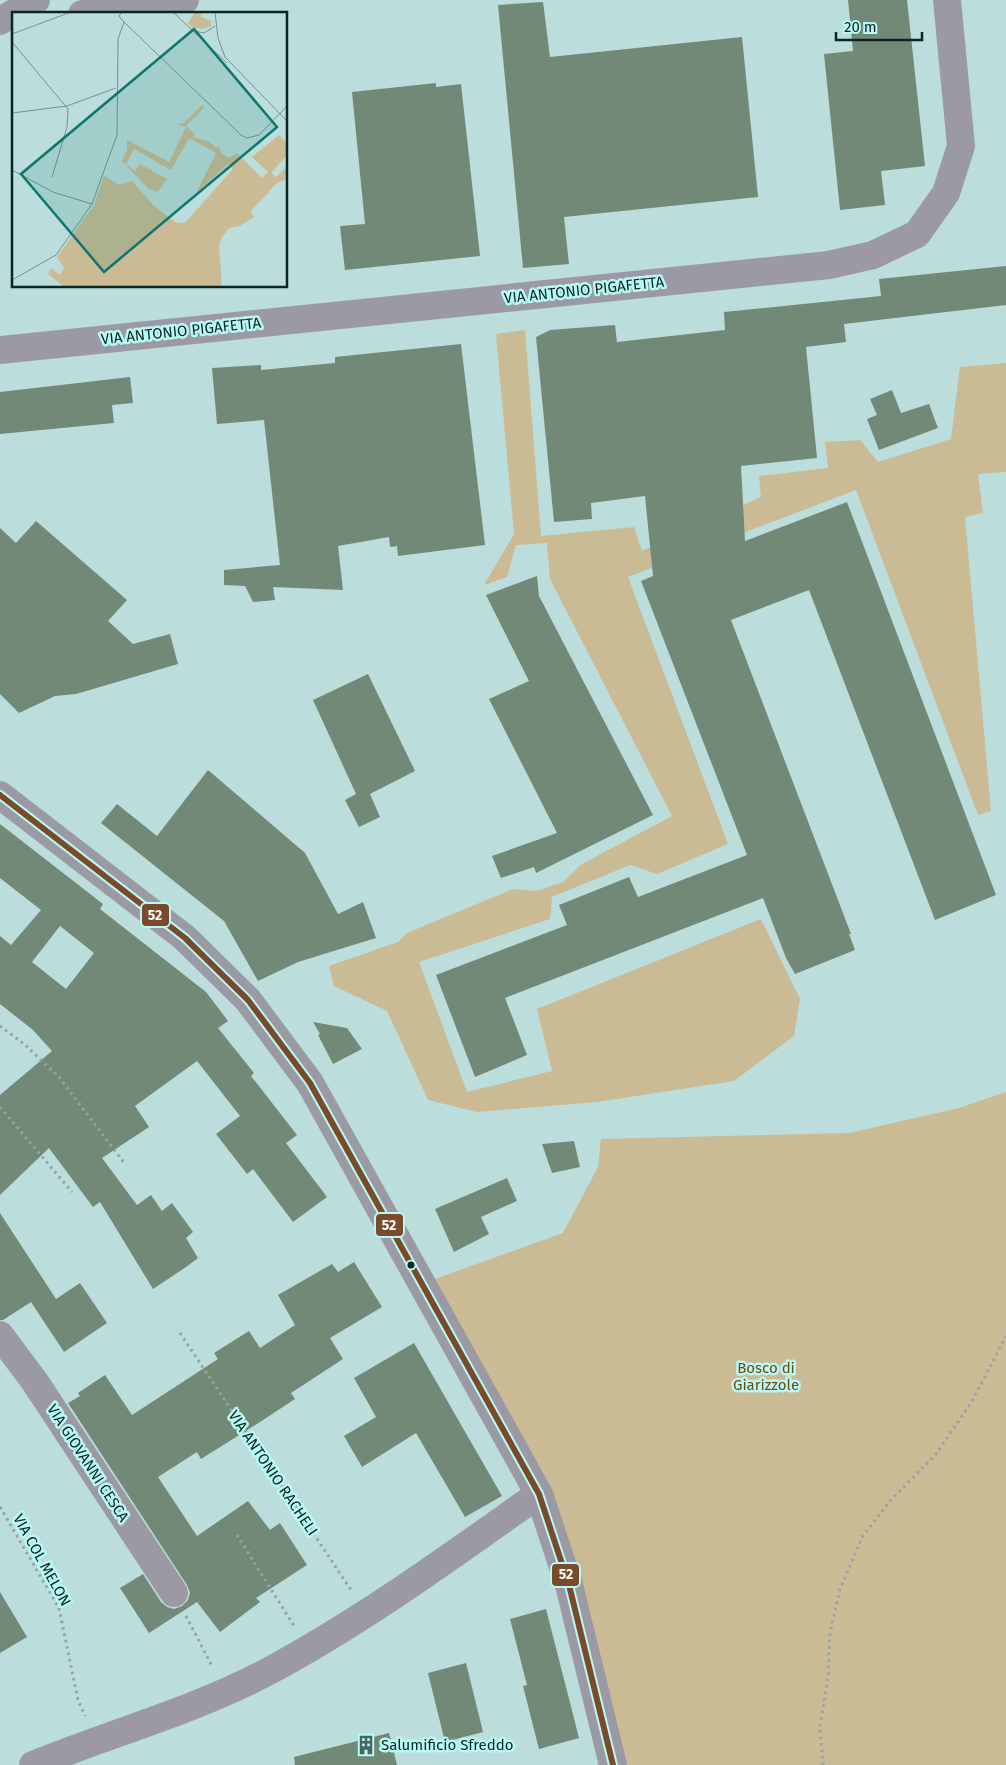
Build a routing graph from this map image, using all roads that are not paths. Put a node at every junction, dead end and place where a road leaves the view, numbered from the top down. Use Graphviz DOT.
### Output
graph roads {
  1 [pos="36,0"];
  2 [pos="185,0"];
  3 [pos="947,0"];
  4 [pos="17,12"];
  5 [pos="97,12"];
  6 [pos="12,15"];
  7 [pos="0,23"];
  8 [pos="0,350"];
  9 [pos="0,794"];
  10 [pos="0,1335"];
  11 [pos="539,1494"];
  12 [pos="174,1594"];
  13 [pos="33,1765"];
  14 [pos="613,1765"];
  1 -- 4 [label="street"];
  2 -- 5 [label="street"];
  3 -- 8 [label="street, VIA ANTONIO PIGAFETTA"];
  6 -- 7 [label="street"];
  9 -- 11 [label="street"];
  10 -- 12 [label="street, VIA GIOVANNI CESCA"];
  11 -- 13 [label="street"];
  11 -- 14 [label="street"];
}
